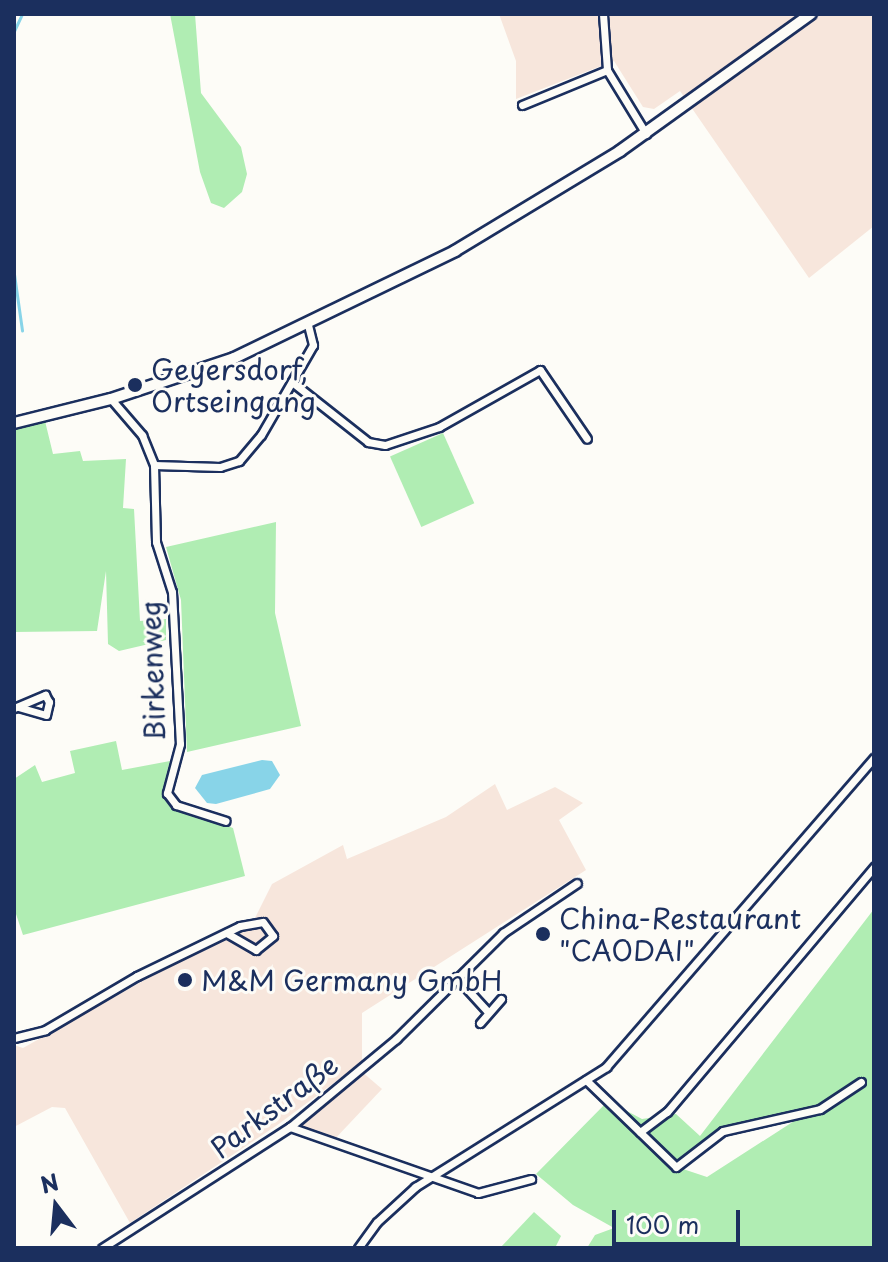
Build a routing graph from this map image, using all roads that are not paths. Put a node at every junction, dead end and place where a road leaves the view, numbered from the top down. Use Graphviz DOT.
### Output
graph roads {
  1 [pos="603,14"];
  2 [pos="811,14"];
  3 [pos="607,70"];
  4 [pos="522,105"];
  5 [pos="646,134"];
  6 [pos="308,325"];
  7 [pos="292,382"];
  8 [pos="111,399"];
  9 [pos="14,423"];
  10 [pos="587,439"];
  11 [pos="154,465"];
  12 [pos="874,758"];
  13 [pos="226,821"];
  14 [pos="874,867"];
  15 [pos="577,883"];
  16 [pos="226,933"];
  17 [pos="456,977"];
  18 [pos="501,999"];
  19 [pos="488,1012"];
  20 [pos="480,1023"];
  21 [pos="14,1038"];
  22 [pos="586,1080"];
  23 [pos="861,1082"];
  24 [pos="290,1127"];
  25 [pos="640,1132"];
  26 [pos="531,1179"];
  27 [pos="430,1180"];
  28 [pos="102,1248"];
  29 [pos="358,1248"];
  1 -- 3 [label="street"];
  2 -- 5 [label="main road"];
  3 -- 4 [label="street"];
  3 -- 5 [label="street"];
  5 -- 6 [label="main road"];
  6 -- 7 [label="street"];
  6 -- 8 [label="main road"];
  7 -- 10 [label="street"];
  7 -- 11 [label="street"];
  8 -- 9 [label="main road"];
  8 -- 11 [label="street, Birkenweg"];
  11 -- 13 [label="street, Birkenweg"];
  12 -- 22 [label="street"];
  14 -- 25 [label="street"];
  15 -- 17 [label="street, Parkstraße"];
  16 -- 16 [label="street"];
  16 -- 21 [label="street"];
  17 -- 19 [label="street"];
  17 -- 24 [label="street, Parkstraße"];
  18 -- 19 [label="street"];
  19 -- 20 [label="street"];
  22 -- 25 [label="street"];
  22 -- 27 [label="street"];
  23 -- 25 [label="street"];
  24 -- 27 [label="street"];
  24 -- 28 [label="street, Parkstraße"];
  26 -- 27 [label="street"];
  27 -- 29 [label="street"];
}
